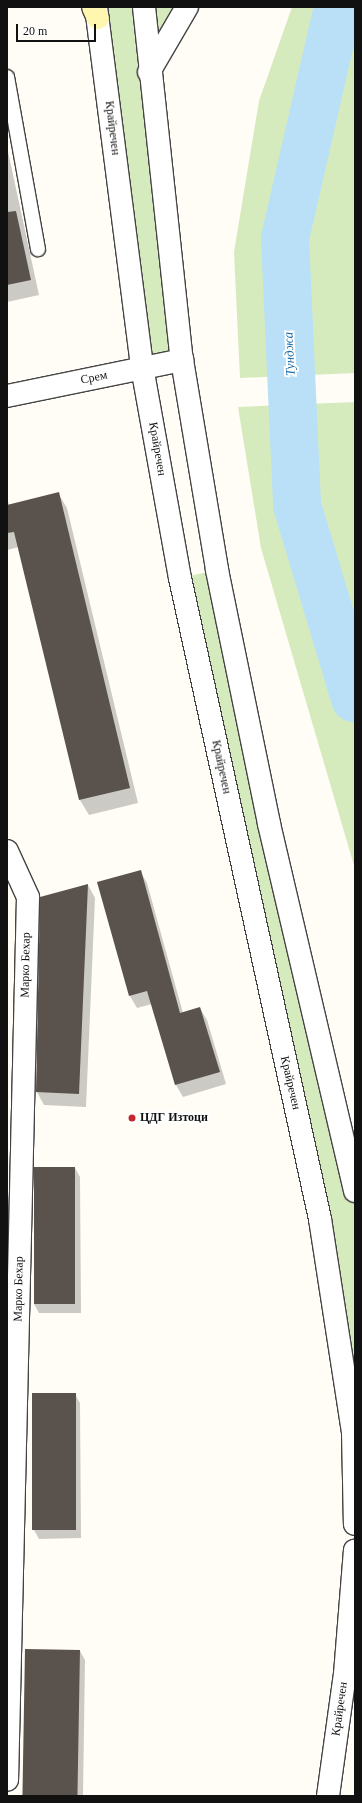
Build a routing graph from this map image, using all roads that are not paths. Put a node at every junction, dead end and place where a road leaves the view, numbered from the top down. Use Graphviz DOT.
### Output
graph roads {
  1 [pos="144,7"];
  2 [pos="187,7"];
  3 [pos="96,10"];
  4 [pos="149,72"];
  5 [pos="7,78"];
  6 [pos="38,249"];
  7 [pos="182,360"];
  8 [pos="142,367"];
  9 [pos="7,396"];
  10 [pos="7,851"];
  11 [pos="355,1191"];
  12 [pos="354,1432"];
  13 [pos="355,1524"];
  14 [pos="355,1550"];
  15 [pos="7,1780"];
  16 [pos="328,1796"];
  1 -- 4 [label="street"];
  2 -- 4 [label="street"];
  3 -- 8 [label="street, Крайречен"];
  4 -- 7 [label="street"];
  5 -- 6 [label="lane"];
  7 -- 8 [label="street, Срем"];
  7 -- 11 [label="street"];
  8 -- 9 [label="street, Срем"];
  8 -- 12 [label="street, Крайречен"];
  10 -- 15 [label="street, Марко Бехар"];
  12 -- 13 [label="street, Крайречен"];
  14 -- 16 [label="street, Крайречен"];
}
